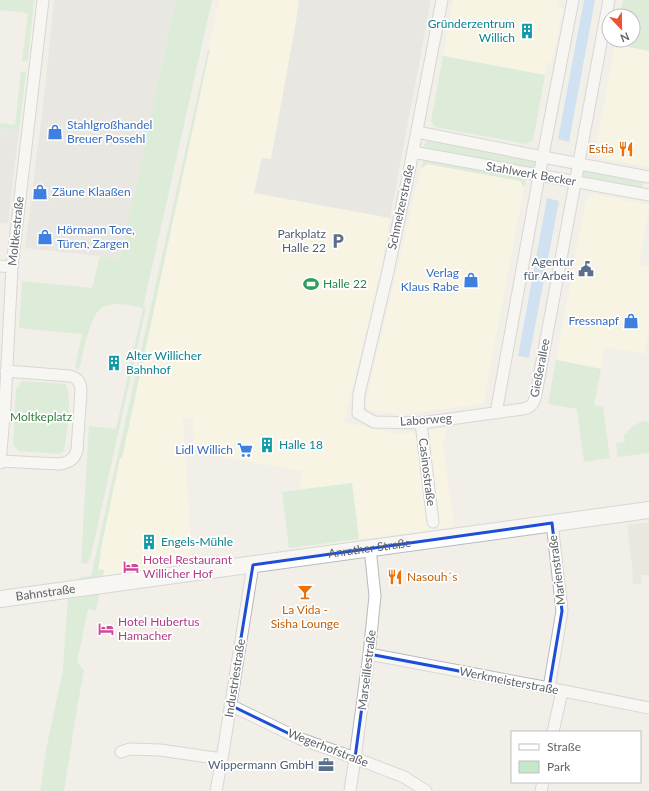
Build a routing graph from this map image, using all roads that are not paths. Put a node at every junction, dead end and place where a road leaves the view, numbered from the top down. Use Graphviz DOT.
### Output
graph roads {
  1 [pos="43,0"];
  2 [pos="442,0"];
  3 [pos="573,0"];
  4 [pos="609,0"];
  5 [pos="417,132"];
  6 [pos="413,152"];
  7 [pos="543,157"];
  8 [pos="579,164"];
  9 [pos="539,176"];
  10 [pos="649,177"];
  11 [pos="576,182"];
  12 [pos="649,195"];
  13 [pos="0,266"];
  14 [pos="12,267"];
  15 [pos="6,371"];
  16 [pos="2,404"];
  17 [pos="358,413"];
  18 [pos="496,413"];
  19 [pos="421,423"];
  20 [pos="0,462"];
  21 [pos="649,510"];
  22 [pos="433,522"];
  23 [pos="552,523"];
  24 [pos="370,548"];
  25 [pos="253,564"];
  26 [pos="91,587"];
  27 [pos="0,599"];
  28 [pos="369,654"];
  29 [pos="549,688"];
  30 [pos="562,691"];
  31 [pos="230,705"];
  32 [pos="649,708"];
  33 [pos="553,731"];
  34 [pos="121,752"];
  35 [pos="356,758"];
  36 [pos="222,759"];
  37 [pos="216,791"];
  38 [pos="350,791"];
  39 [pos="426,791"];
  1 -- 14 [label="street, Moltkestraße"];
  2 -- 5 [label="street, Schmelzerstraße"];
  3 -- 7 [label="street"];
  4 -- 8 [label="street, Gießerallee"];
  5 -- 6 [label="street, Schmelzerstraße"];
  5 -- 7 [label="street, Stahlwerk Becker"];
  6 -- 9 [label="street, Stahlwerk Becker"];
  6 -- 17 [label="street, Schmelzerstraße"];
  7 -- 8 [label="street, Stahlwerk Becker"];
  7 -- 9 [label="street"];
  8 -- 10 [label="street, Stahlwerk Becker"];
  8 -- 11 [label="street, Gießerallee"];
  9 -- 11 [label="street, Stahlwerk Becker"];
  9 -- 18 [label="street"];
  11 -- 12 [label="street, Stahlwerk Becker"];
  11 -- 18 [label="street, Gießerallee"];
  13 -- 14 [label="street"];
  14 -- 15 [label="street, Moltkestraße"];
  15 -- 16 [label="street, Moltkestraße"];
  15 -- 20 [label="street"];
  16 -- 20 [label="street, Moltkestraße"];
  17 -- 19 [label="street, Laborweg"];
  18 -- 19 [label="street, Laborweg"];
  19 -- 22 [label="street, Casinostraße"];
  21 -- 23 [label="street, Anrather Straße"];
  23 -- 24 [label="street, Anrather Straße"];
  23 -- 29 [label="street, Marienstraße"];
  24 -- 25 [label="street, Anrather Straße"];
  24 -- 28 [label="street, Marseillestraße"];
  25 -- 26 [label="street, Anrather Straße"];
  25 -- 31 [label="street, Industriestraße"];
  26 -- 27 [label="street, Bahnstraße"];
  28 -- 29 [label="street, Werkmeisterstraße"];
  28 -- 35 [label="street, Marseillestraße"];
  29 -- 30 [label="street, Werkmeisterstraße"];
  30 -- 32 [label="street, Werkmeisterstraße"];
  30 -- 33 [label="street"];
  31 -- 35 [label="street, Wegerhofstraße"];
  31 -- 36 [label="street, Industriestraße"];
  34 -- 36 [label="street"];
  35 -- 38 [label="street, Marseillestraße"];
  35 -- 39 [label="street, Wegerhofstraße"];
  36 -- 37 [label="street, Industriestraße"];
}
